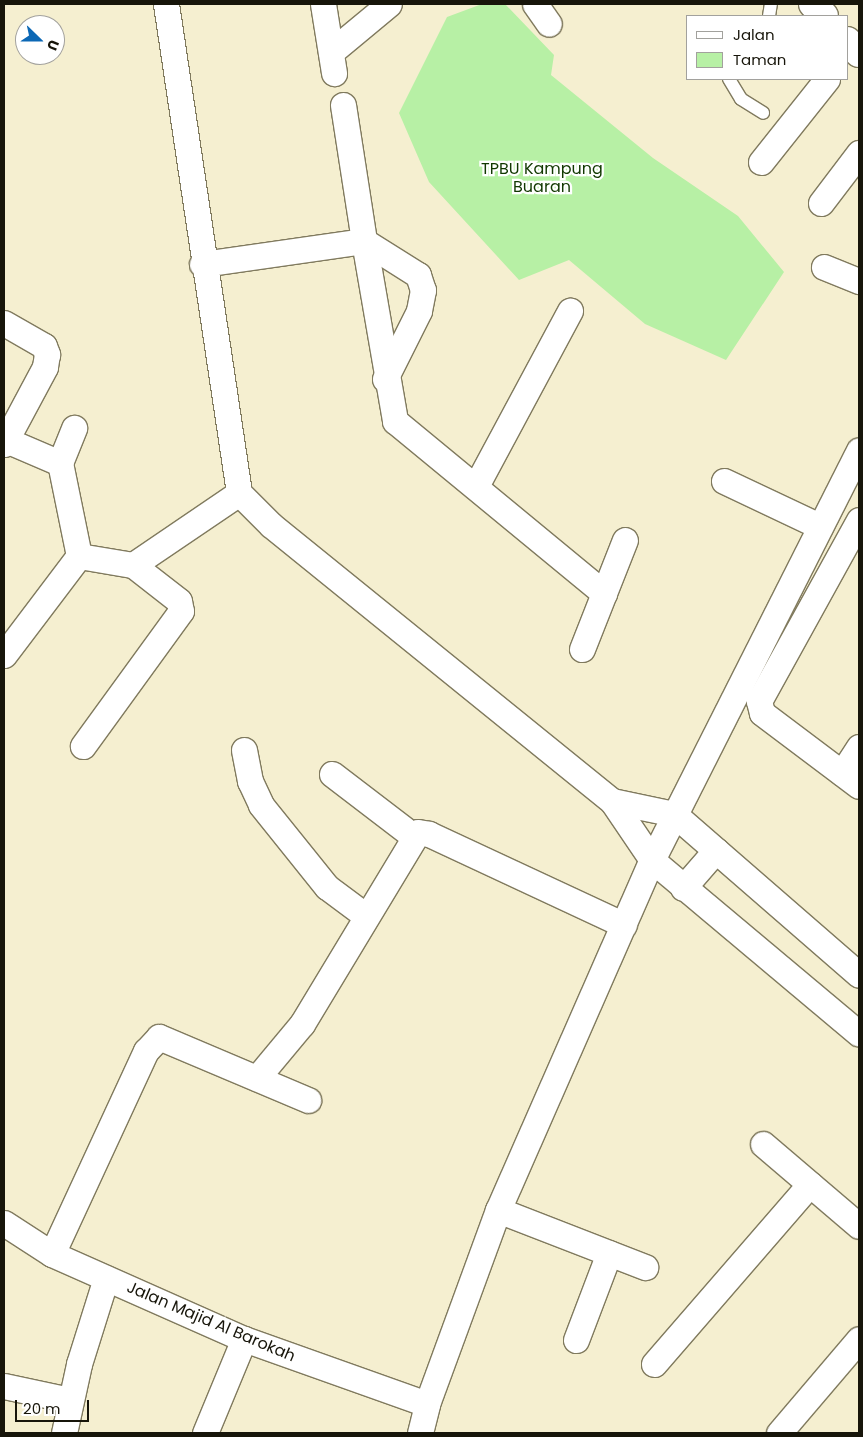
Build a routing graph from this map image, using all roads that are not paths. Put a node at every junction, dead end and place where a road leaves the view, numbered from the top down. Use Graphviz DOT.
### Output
graph roads {
  1 [pos="166,4"];
  2 [pos="323,4"];
  3 [pos="389,4"];
  4 [pos="813,4"];
  5 [pos="823,15"];
  6 [pos="730,80"];
  7 [pos="826,80"];
  8 [pos="343,105"];
  9 [pos="763,113"];
  10 [pos="859,153"];
  11 [pos="761,162"];
  12 [pos="822,203"];
  13 [pos="366,245"];
  14 [pos="824,267"];
  15 [pos="203,270"];
  16 [pos="859,281"];
  17 [pos="570,311"];
  18 [pos="4,322"];
  19 [pos="385,379"];
  20 [pos="74,428"];
  21 [pos="5,442"];
  22 [pos="859,450"];
  23 [pos="60,463"];
  24 [pos="724,480"];
  25 [pos="476,486"];
  26 [pos="239,493"];
  27 [pos="859,520"];
  28 [pos="818,526"];
  29 [pos="625,540"];
  30 [pos="79,556"];
  31 [pos="133,565"];
  32 [pos="604,593"];
  33 [pos="582,649"];
  34 [pos="4,655"];
  35 [pos="84,746"];
  36 [pos="859,747"];
  37 [pos="244,750"];
  38 [pos="332,774"];
  39 [pos="851,780"];
  40 [pos="612,801"];
  41 [pos="674,814"];
  42 [pos="413,836"];
  43 [pos="716,850"];
  44 [pos="652,860"];
  45 [pos="683,888"];
  46 [pos="366,916"];
  47 [pos="624,925"];
  48 [pos="859,975"];
  49 [pos="859,1034"];
  50 [pos="257,1078"];
  51 [pos="308,1100"];
  52 [pos="763,1144"];
  53 [pos="810,1184"];
  54 [pos="498,1210"];
  55 [pos="4,1223"];
  56 [pos="858,1224"];
  57 [pos="610,1252"];
  58 [pos="52,1254"];
  59 [pos="645,1268"];
  60 [pos="106,1278"];
  61 [pos="859,1338"];
  62 [pos="244,1339"];
  63 [pos="576,1340"];
  64 [pos="654,1364"];
  65 [pos="4,1386"];
  66 [pos="70,1400"];
  67 [pos="427,1404"];
  68 [pos="64,1433"];
  69 [pos="205,1433"];
  70 [pos="420,1433"];
  71 [pos="779,1433"];
  1 -- 15 [label="street"];
  2 -- 3 [label="street"];
  4 -- 5 [label="street"];
  6 -- 9 [label="lane"];
  7 -- 11 [label="street"];
  8 -- 13 [label="street"];
  10 -- 12 [label="street"];
  13 -- 15 [label="street"];
  13 -- 19 [label="street"];
  13 -- 19 [label="street"];
  14 -- 16 [label="street"];
  15 -- 26 [label="street"];
  17 -- 25 [label="street"];
  18 -- 21 [label="street"];
  19 -- 25 [label="street"];
  20 -- 23 [label="street"];
  21 -- 23 [label="street"];
  22 -- 28 [label="street"];
  23 -- 30 [label="street"];
  24 -- 28 [label="street"];
  25 -- 32 [label="street"];
  26 -- 31 [label="street"];
  26 -- 40 [label="street"];
  27 -- 39 [label="street"];
  28 -- 41 [label="street"];
  29 -- 32 [label="street"];
  30 -- 31 [label="street"];
  30 -- 34 [label="street"];
  31 -- 35 [label="street"];
  32 -- 33 [label="street"];
  36 -- 39 [label="street"];
  37 -- 46 [label="street"];
  38 -- 42 [label="street"];
  40 -- 41 [label="street"];
  40 -- 44 [label="street"];
  41 -- 43 [label="street"];
  41 -- 44 [label="street"];
  42 -- 46 [label="street"];
  42 -- 47 [label="street"];
  43 -- 45 [label="street"];
  43 -- 48 [label="street"];
  44 -- 45 [label="street"];
  44 -- 47 [label="street"];
  45 -- 49 [label="street"];
  46 -- 50 [label="street"];
  47 -- 54 [label="street"];
  50 -- 51 [label="street"];
  50 -- 58 [label="street"];
  52 -- 53 [label="street"];
  53 -- 56 [label="street"];
  53 -- 64 [label="street"];
  54 -- 57 [label="street"];
  54 -- 67 [label="street"];
  55 -- 58 [label="street, Jalan Majid Al Barokah"];
  57 -- 59 [label="street"];
  57 -- 63 [label="street"];
  58 -- 60 [label="street, Jalan Majid Al Barokah"];
  60 -- 62 [label="street, Jalan Majid Al Barokah"];
  60 -- 66 [label="street"];
  61 -- 71 [label="street"];
  62 -- 67 [label="street, Jalan Majid Al Barokah"];
  62 -- 69 [label="street"];
  65 -- 66 [label="street"];
  66 -- 68 [label="street"];
  67 -- 70 [label="street"];
}
